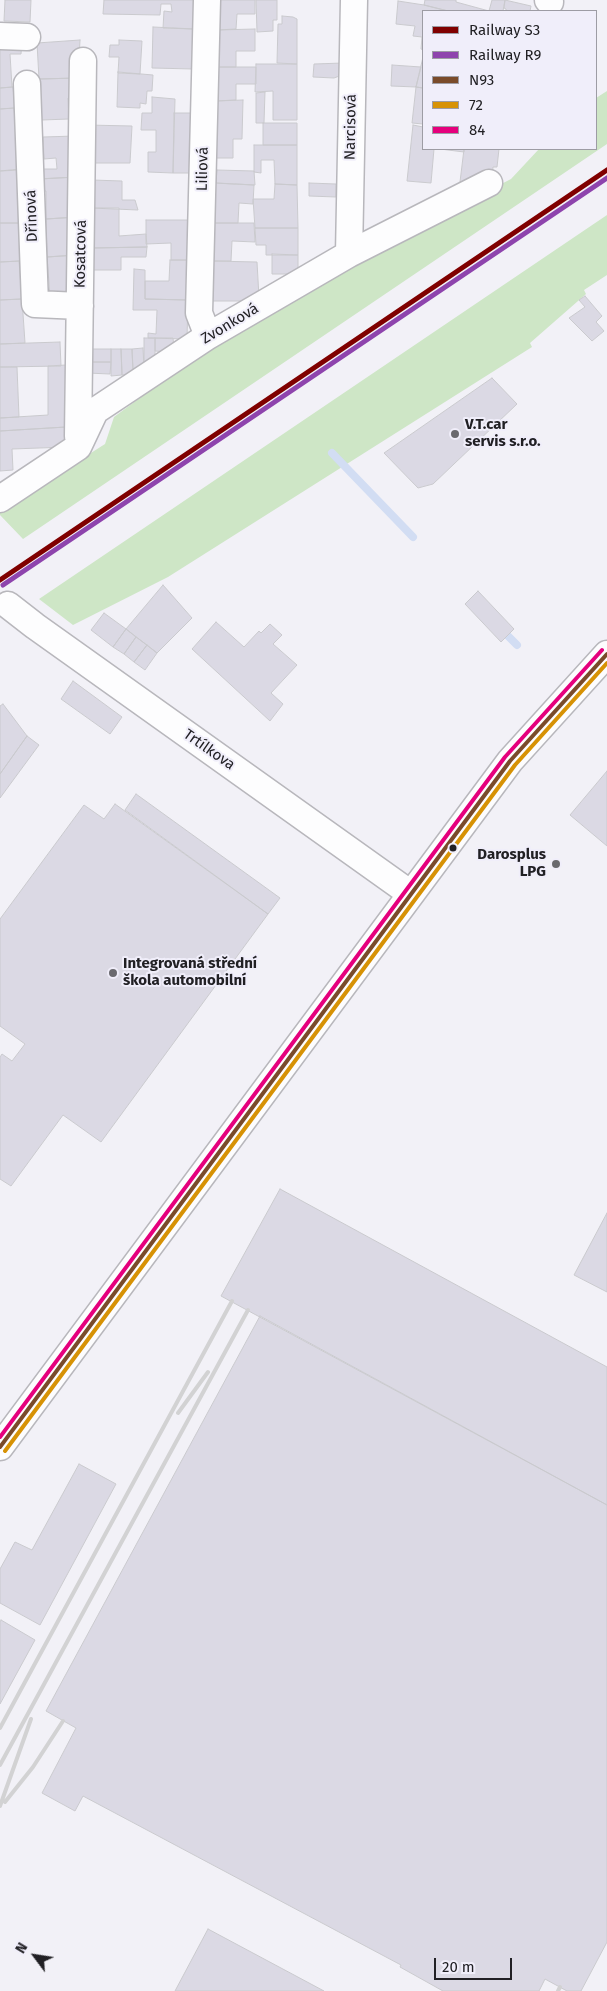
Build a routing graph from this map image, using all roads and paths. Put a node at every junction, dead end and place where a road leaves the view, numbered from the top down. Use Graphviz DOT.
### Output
graph roads {
  1 [pos="208,0"];
  2 [pos="354,0"];
  3 [pos="0,36"];
  4 [pos="27,37"];
  5 [pos="84,61"];
  6 [pos="27,84"];
  7 [pos="489,183"];
  8 [pos="349,254"];
  9 [pos="80,306"];
  10 [pos="208,336"];
  11 [pos="78,447"];
  12 [pos="0,499"];
  13 [pos="8,605"];
  14 [pos="607,654"];
  15 [pos="411,894"];
  16 [pos="0,1447"];
  1 -- 10 [label="street, Liliová"];
  2 -- 8 [label="street, Narcisová"];
  3 -- 4 [label="street"];
  5 -- 9 [label="street, Kosatcová"];
  6 -- 9 [label="street, Dřínová"];
  7 -- 8 [label="street, Zvonková"];
  8 -- 10 [label="street, Zvonková"];
  9 -- 11 [label="street, Kosatcová"];
  10 -- 11 [label="street, Zvonková"];
  11 -- 12 [label="street"];
  13 -- 15 [label="street, Trtílkova"];
  14 -- 15 [label="street"];
  15 -- 16 [label="street"];
}
